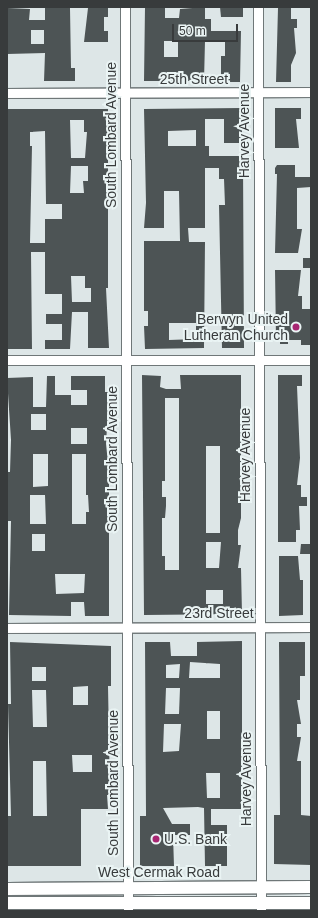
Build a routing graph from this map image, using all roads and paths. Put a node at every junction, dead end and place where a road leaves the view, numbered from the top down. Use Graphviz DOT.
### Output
graph roads {
  1 [pos="125,7"];
  2 [pos="258,7"];
  3 [pos="258,92"];
  4 [pos="311,92"];
  5 [pos="7,93"];
  6 [pos="125,93"];
  7 [pos="7,360"];
  8 [pos="126,360"];
  9 [pos="259,360"];
  10 [pos="311,360"];
  11 [pos="127,627"];
  12 [pos="260,627"];
  13 [pos="311,627"];
  14 [pos="7,628"];
  15 [pos="261,887"];
  16 [pos="311,887"];
  17 [pos="7,888"];
  18 [pos="128,888"];
  19 [pos="311,903"];
  20 [pos="7,904"];
  21 [pos="128,907"];
  22 [pos="261,907"];
  1 -- 6 [label="street, South Lombard Avenue"];
  2 -- 3 [label="street, Harvey Avenue"];
  3 -- 4 [label="street, 25th Street"];
  3 -- 6 [label="street, 25th Street"];
  3 -- 9 [label="street, Harvey Avenue"];
  5 -- 6 [label="street, 25th Street"];
  6 -- 8 [label="street, South Lombard Avenue"];
  7 -- 8 [label="street"];
  8 -- 9 [label="street"];
  8 -- 11 [label="street, South Lombard Avenue"];
  9 -- 10 [label="street"];
  9 -- 12 [label="street, Harvey Avenue"];
  11 -- 12 [label="street, 23rd Street"];
  11 -- 14 [label="street, 23rd Street"];
  11 -- 18 [label="street, South Lombard Avenue"];
  12 -- 13 [label="street, 23rd Street"];
  12 -- 15 [label="street, Harvey Avenue"];
  15 -- 16 [label="main road, West Cermak Road"];
  15 -- 18 [label="main road, West Cermak Road"];
  15 -- 22 [label="street, Harvey Avenue"];
  17 -- 18 [label="main road, West Cermak Road"];
  18 -- 21 [label="street, South Lombard Avenue"];
  19 -- 22 [label="main road"];
  20 -- 21 [label="main road"];
  21 -- 22 [label="main road"];
}
